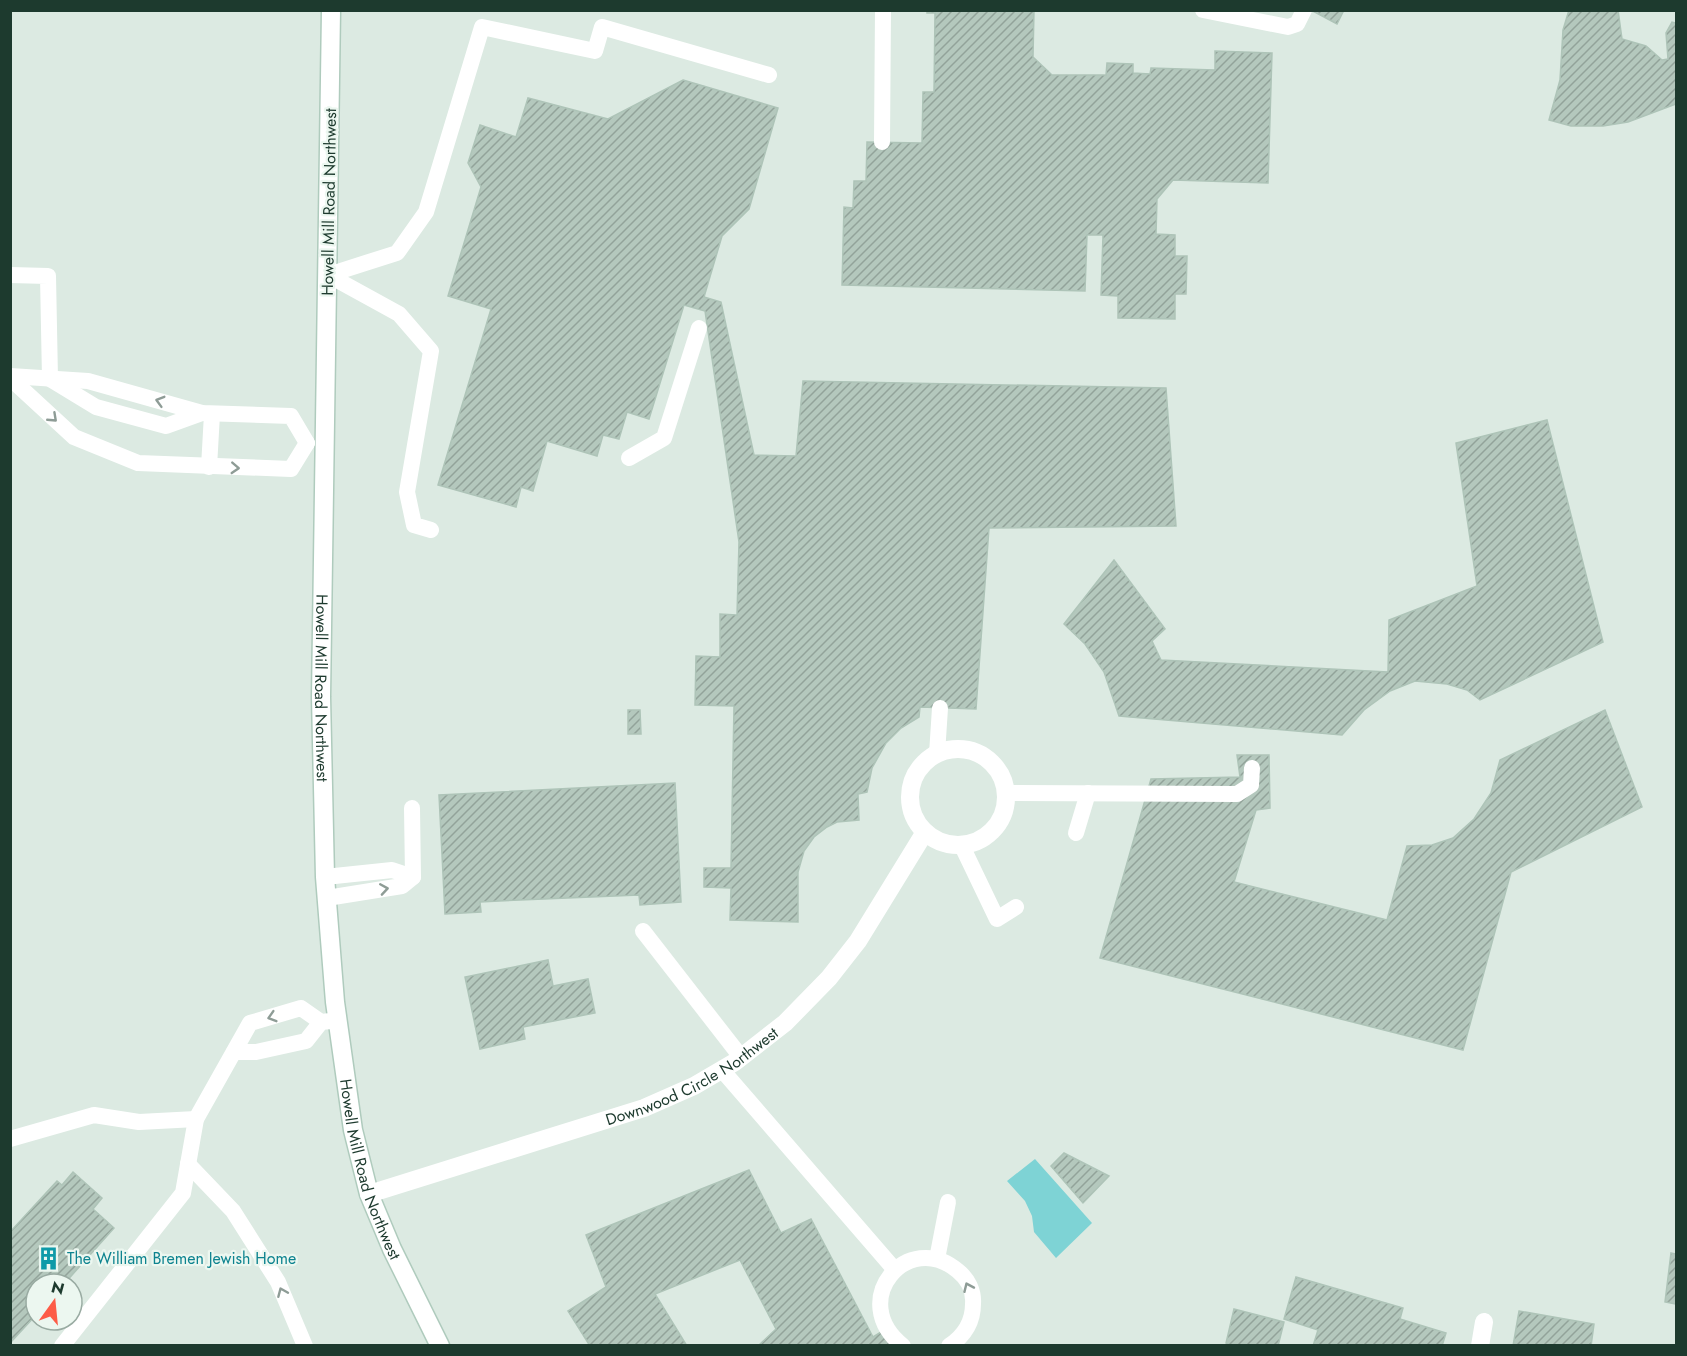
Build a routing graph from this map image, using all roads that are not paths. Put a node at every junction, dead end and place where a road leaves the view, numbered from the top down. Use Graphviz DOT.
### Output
graph roads {
  1 [pos="331,10"];
  2 [pos="883,10"];
  3 [pos="1203,10"];
  4 [pos="1305,10"];
  5 [pos="769,75"];
  6 [pos="882,142"];
  7 [pos="10,275"];
  8 [pos="328,275"];
  9 [pos="699,328"];
  10 [pos="10,377"];
  11 [pos="50,379"];
  12 [pos="207,413"];
  13 [pos="307,443"];
  14 [pos="325,444"];
  15 [pos="629,458"];
  16 [pos="209,466"];
  17 [pos="431,530"];
  18 [pos="940,708"];
  19 [pos="937,754"];
  20 [pos="1252,768"];
  21 [pos="1007,793"];
  22 [pos="1088,793"];
  23 [pos="412,808"];
  24 [pos="925,832"];
  25 [pos="1076,833"];
  26 [pos="962,846"];
  27 [pos="326,877"];
  28 [pos="413,877"];
  29 [pos="327,898"];
  30 [pos="1016,907"];
  31 [pos="643,931"];
  32 [pos="329,1021"];
  33 [pos="234,1052"];
  34 [pos="741,1057"];
  35 [pos="722,1070"];
  36 [pos="196,1119"];
  37 [pos="10,1139"];
  38 [pos="188,1164"];
  39 [pos="369,1194"];
  40 [pos="948,1202"];
  41 [pos="936,1259"];
  42 [pos="895,1270"];
  43 [pos="1484,1322"];
  44 [pos="62,1346"];
  45 [pos="305,1346"];
  46 [pos="440,1346"];
  47 [pos="903,1346"];
  48 [pos="949,1346"];
  49 [pos="1480,1346"];
  1 -- 8 [label="main road, Howell Mill Road Northwest"];
  2 -- 6 [label="lane"];
  3 -- 4 [label="lane"];
  5 -- 8 [label="lane"];
  7 -- 11 [label="lane"];
  8 -- 14 [label="main road, Howell Mill Road Northwest"];
  8 -- 17 [label="lane"];
  9 -- 15 [label="lane"];
  10 -- 11 [label="lane"];
  10 -- 16 [label="lane, one-way"];
  12 -- 11 [label="lane, one-way"];
  11 -- 12 [label="lane"];
  12 -- 13 [label="lane"];
  12 -- 16 [label="lane"];
  13 -- 14 [label="lane"];
  16 -- 13 [label="lane, one-way"];
  14 -- 27 [label="main road, Howell Mill Road Northwest"];
  18 -- 19 [label="lane"];
  19 -- 21 [label="main road"];
  19 -- 24 [label="main road"];
  20 -- 22 [label="lane"];
  21 -- 22 [label="lane"];
  21 -- 26 [label="main road"];
  22 -- 25 [label="lane"];
  23 -- 28 [label="lane"];
  24 -- 26 [label="main road"];
  24 -- 34 [label="main road, Downwood Circle Northwest"];
  26 -- 30 [label="lane"];
  27 -- 28 [label="lane"];
  27 -- 29 [label="main road, Howell Mill Road Northwest"];
  29 -- 28 [label="lane, one-way"];
  29 -- 32 [label="main road, Howell Mill Road Northwest"];
  31 -- 34 [label="lane"];
  32 -- 33 [label="lane"];
  32 -- 33 [label="lane, one-way"];
  32 -- 39 [label="main road, Howell Mill Road Northwest"];
  33 -- 36 [label="lane"];
  34 -- 35 [label="main road, Downwood Circle Northwest"];
  35 -- 39 [label="main road, Downwood Circle Northwest"];
  35 -- 42 [label="lane"];
  36 -- 37 [label="lane"];
  36 -- 38 [label="lane"];
  38 -- 44 [label="lane"];
  45 -- 38 [label="lane, one-way"];
  39 -- 46 [label="main road, Howell Mill Road Northwest"];
  40 -- 41 [label="lane"];
  41 -- 42 [label="lane"];
  48 -- 41 [label="lane, one-way"];
  42 -- 47 [label="lane"];
  43 -- 49 [label="main road"];
}
